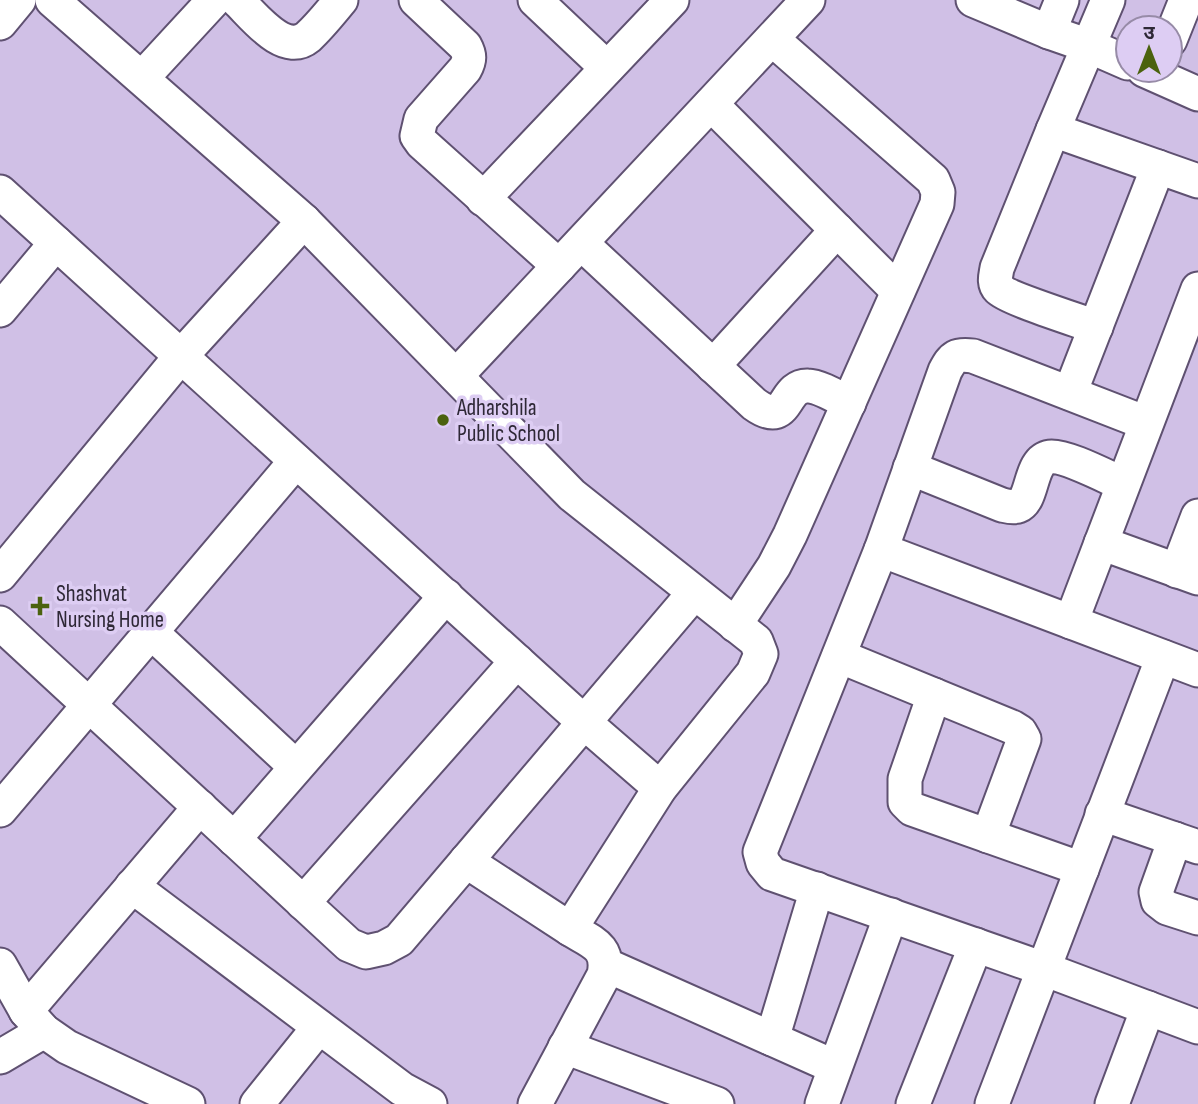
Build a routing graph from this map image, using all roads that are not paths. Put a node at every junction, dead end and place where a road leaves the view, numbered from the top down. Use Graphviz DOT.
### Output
graph roads {
  1 [pos="19,0"];
  2 [pos="52,0"];
  3 [pos="214,0"];
  4 [pos="237,0"];
  5 [pos="341,0"];
  6 [pos="416,0"];
  7 [pos="535,0"];
  8 [pos="808,0"];
  9 [pos="972,0"];
  10 [pos="1062,0"];
  11 [pos="1108,0"];
  12 [pos="1187,0"];
  13 [pos="671,1"];
  14 [pos="1198,4"];
  15 [pos="0,23"];
  16 [pos="1049,32"];
  17 [pos="772,39"];
  18 [pos="1089,46"];
  19 [pos="1114,56"];
  20 [pos="607,68"];
  21 [pos="142,78"];
  22 [pos="1177,84"];
  23 [pos="1198,94"];
  24 [pos="711,104"];
  25 [pos="1053,130"];
  26 [pos="1157,167"];
  27 [pos="1198,181"];
  28 [pos="0,192"];
  29 [pos="483,199"];
  30 [pos="304,221"];
  31 [pos="838,230"];
  32 [pos="56,243"];
  33 [pos="570,254"];
  34 [pos="1198,289"];
  35 [pos="898,291"];
  36 [pos="0,310"];
  37 [pos="1096,327"];
  38 [pos="181,356"];
  39 [pos="713,366"];
  40 [pos="456,376"];
  41 [pos="1070,393"];
  42 [pos="849,403"];
  43 [pos="1146,423"];
  44 [pos="296,461"];
  45 [pos="910,468"];
  46 [pos="1123,484"];
  47 [pos="1198,516"];
  48 [pos="1101,543"];
  49 [pos="881,551"];
  50 [pos="0,575"];
  51 [pos="1188,575"];
  52 [pos="694,593"];
  53 [pos="446,596"];
  54 [pos="1071,621"];
  55 [pos="0,623"];
  56 [pos="735,625"];
  57 [pos="151,632"];
  58 [pos="839,656"];
  59 [pos="1163,657"];
  60 [pos="517,661"];
  61 [pos="1198,670"];
  62 [pos="934,695"];
  63 [pos="89,705"];
  64 [pos="585,723"];
  65 [pos="296,767"];
  66 [pos="660,788"];
  67 [pos="200,807"];
  68 [pos="0,810"];
  69 [pos="1102,814"];
  70 [pos="988,836"];
  71 [pos="234,839"];
  72 [pos="1187,843"];
  73 [pos="466,861"];
  74 [pos="1082,869"];
  75 [pos="132,886"];
  76 [pos="817,889"];
  77 [pos="303,903"];
  78 [pos="891,915"];
  79 [pos="1198,918"];
  80 [pos="570,929"];
  81 [pos="976,945"];
  82 [pos="0,965"];
  83 [pos="606,965"];
  84 [pos="1044,970"];
  85 [pos="1148,1008"];
  86 [pos="35,1021"];
  87 [pos="320,1027"];
  88 [pos="1198,1027"];
  89 [pos="772,1039"];
  90 [pos="565,1047"];
  91 [pos="0,1056"];
  92 [pos="835,1067"];
  93 [pos="188,1104"];
  94 [pos="257,1104"];
  95 [pos="430,1104"];
  96 [pos="535,1104"];
  97 [pos="717,1104"];
  98 [pos="822,1104"];
  99 [pos="913,1104"];
  100 [pos="992,1104"];
  101 [pos="1112,1104"];
  1 -- 15 [label="street"];
  2 -- 21 [label="street"];
  3 -- 21 [label="street"];
  4 -- 5 [label="street"];
  6 -- 29 [label="street"];
  7 -- 20 [label="street"];
  8 -- 17 [label="street"];
  9 -- 16 [label="street"];
  10 -- 16 [label="street"];
  11 -- 18 [label="street"];
  12 -- 14 [label="street"];
  13 -- 20 [label="street"];
  16 -- 18 [label="street"];
  17 -- 24 [label="street"];
  17 -- 35 [label="street"];
  18 -- 19 [label="street"];
  18 -- 25 [label="street"];
  20 -- 29 [label="street"];
  21 -- 30 [label="street"];
  22 -- 23 [label="street"];
  24 -- 31 [label="street"];
  24 -- 33 [label="street"];
  25 -- 26 [label="street"];
  25 -- 37 [label="street"];
  26 -- 27 [label="street"];
  26 -- 37 [label="street"];
  28 -- 32 [label="street"];
  29 -- 33 [label="street"];
  30 -- 38 [label="street"];
  30 -- 40 [label="street"];
  31 -- 35 [label="street"];
  31 -- 39 [label="street"];
  32 -- 36 [label="street"];
  32 -- 38 [label="street"];
  33 -- 39 [label="street"];
  33 -- 40 [label="street"];
  34 -- 43 [label="street"];
  35 -- 42 [label="street"];
  37 -- 41 [label="street"];
  38 -- 44 [label="street"];
  38 -- 50 [label="street"];
  39 -- 42 [label="street"];
  40 -- 52 [label="street"];
  41 -- 43 [label="street"];
  41 -- 45 [label="street"];
  42 -- 56 [label="street"];
  43 -- 46 [label="street"];
  44 -- 53 [label="street"];
  44 -- 57 [label="street"];
  45 -- 46 [label="street"];
  45 -- 49 [label="street"];
  46 -- 48 [label="street"];
  47 -- 51 [label="street"];
  48 -- 51 [label="street"];
  48 -- 54 [label="street"];
  49 -- 54 [label="street"];
  49 -- 58 [label="street"];
  52 -- 56 [label="street"];
  52 -- 64 [label="street"];
  53 -- 60 [label="street"];
  53 -- 65 [label="street"];
  54 -- 59 [label="street"];
  55 -- 63 [label="street"];
  56 -- 66 [label="street"];
  57 -- 63 [label="street"];
  57 -- 65 [label="street"];
  58 -- 62 [label="street"];
  58 -- 76 [label="street"];
  59 -- 61 [label="street"];
  59 -- 69 [label="street"];
  60 -- 64 [label="street"];
  60 -- 77 [label="street"];
  62 -- 70 [label="street"];
  62 -- 70 [label="street"];
  63 -- 67 [label="street"];
  63 -- 68 [label="street"];
  64 -- 66 [label="street"];
  64 -- 73 [label="street"];
  65 -- 71 [label="street"];
  66 -- 80 [label="street"];
  67 -- 71 [label="street"];
  67 -- 75 [label="street"];
  69 -- 72 [label="street"];
  69 -- 74 [label="street"];
  70 -- 74 [label="street"];
  71 -- 77 [label="street"];
  72 -- 79 [label="street"];
  73 -- 77 [label="street"];
  73 -- 80 [label="street"];
  74 -- 84 [label="street"];
  75 -- 86 [label="street"];
  75 -- 87 [label="street"];
  76 -- 78 [label="street"];
  76 -- 89 [label="street"];
  78 -- 81 [label="street"];
  78 -- 92 [label="street"];
  80 -- 83 [label="street"];
  81 -- 84 [label="street"];
  81 -- 99 [label="street"];
  82 -- 86 [label="street"];
  83 -- 89 [label="street"];
  83 -- 90 [label="street"];
  84 -- 85 [label="street"];
  84 -- 100 [label="street"];
  85 -- 88 [label="street"];
  85 -- 101 [label="street"];
  86 -- 91 [label="street"];
  86 -- 93 [label="street"];
  87 -- 94 [label="street"];
  87 -- 95 [label="street"];
  89 -- 92 [label="street"];
  90 -- 96 [label="street"];
  90 -- 97 [label="street"];
  92 -- 98 [label="street"];
}
